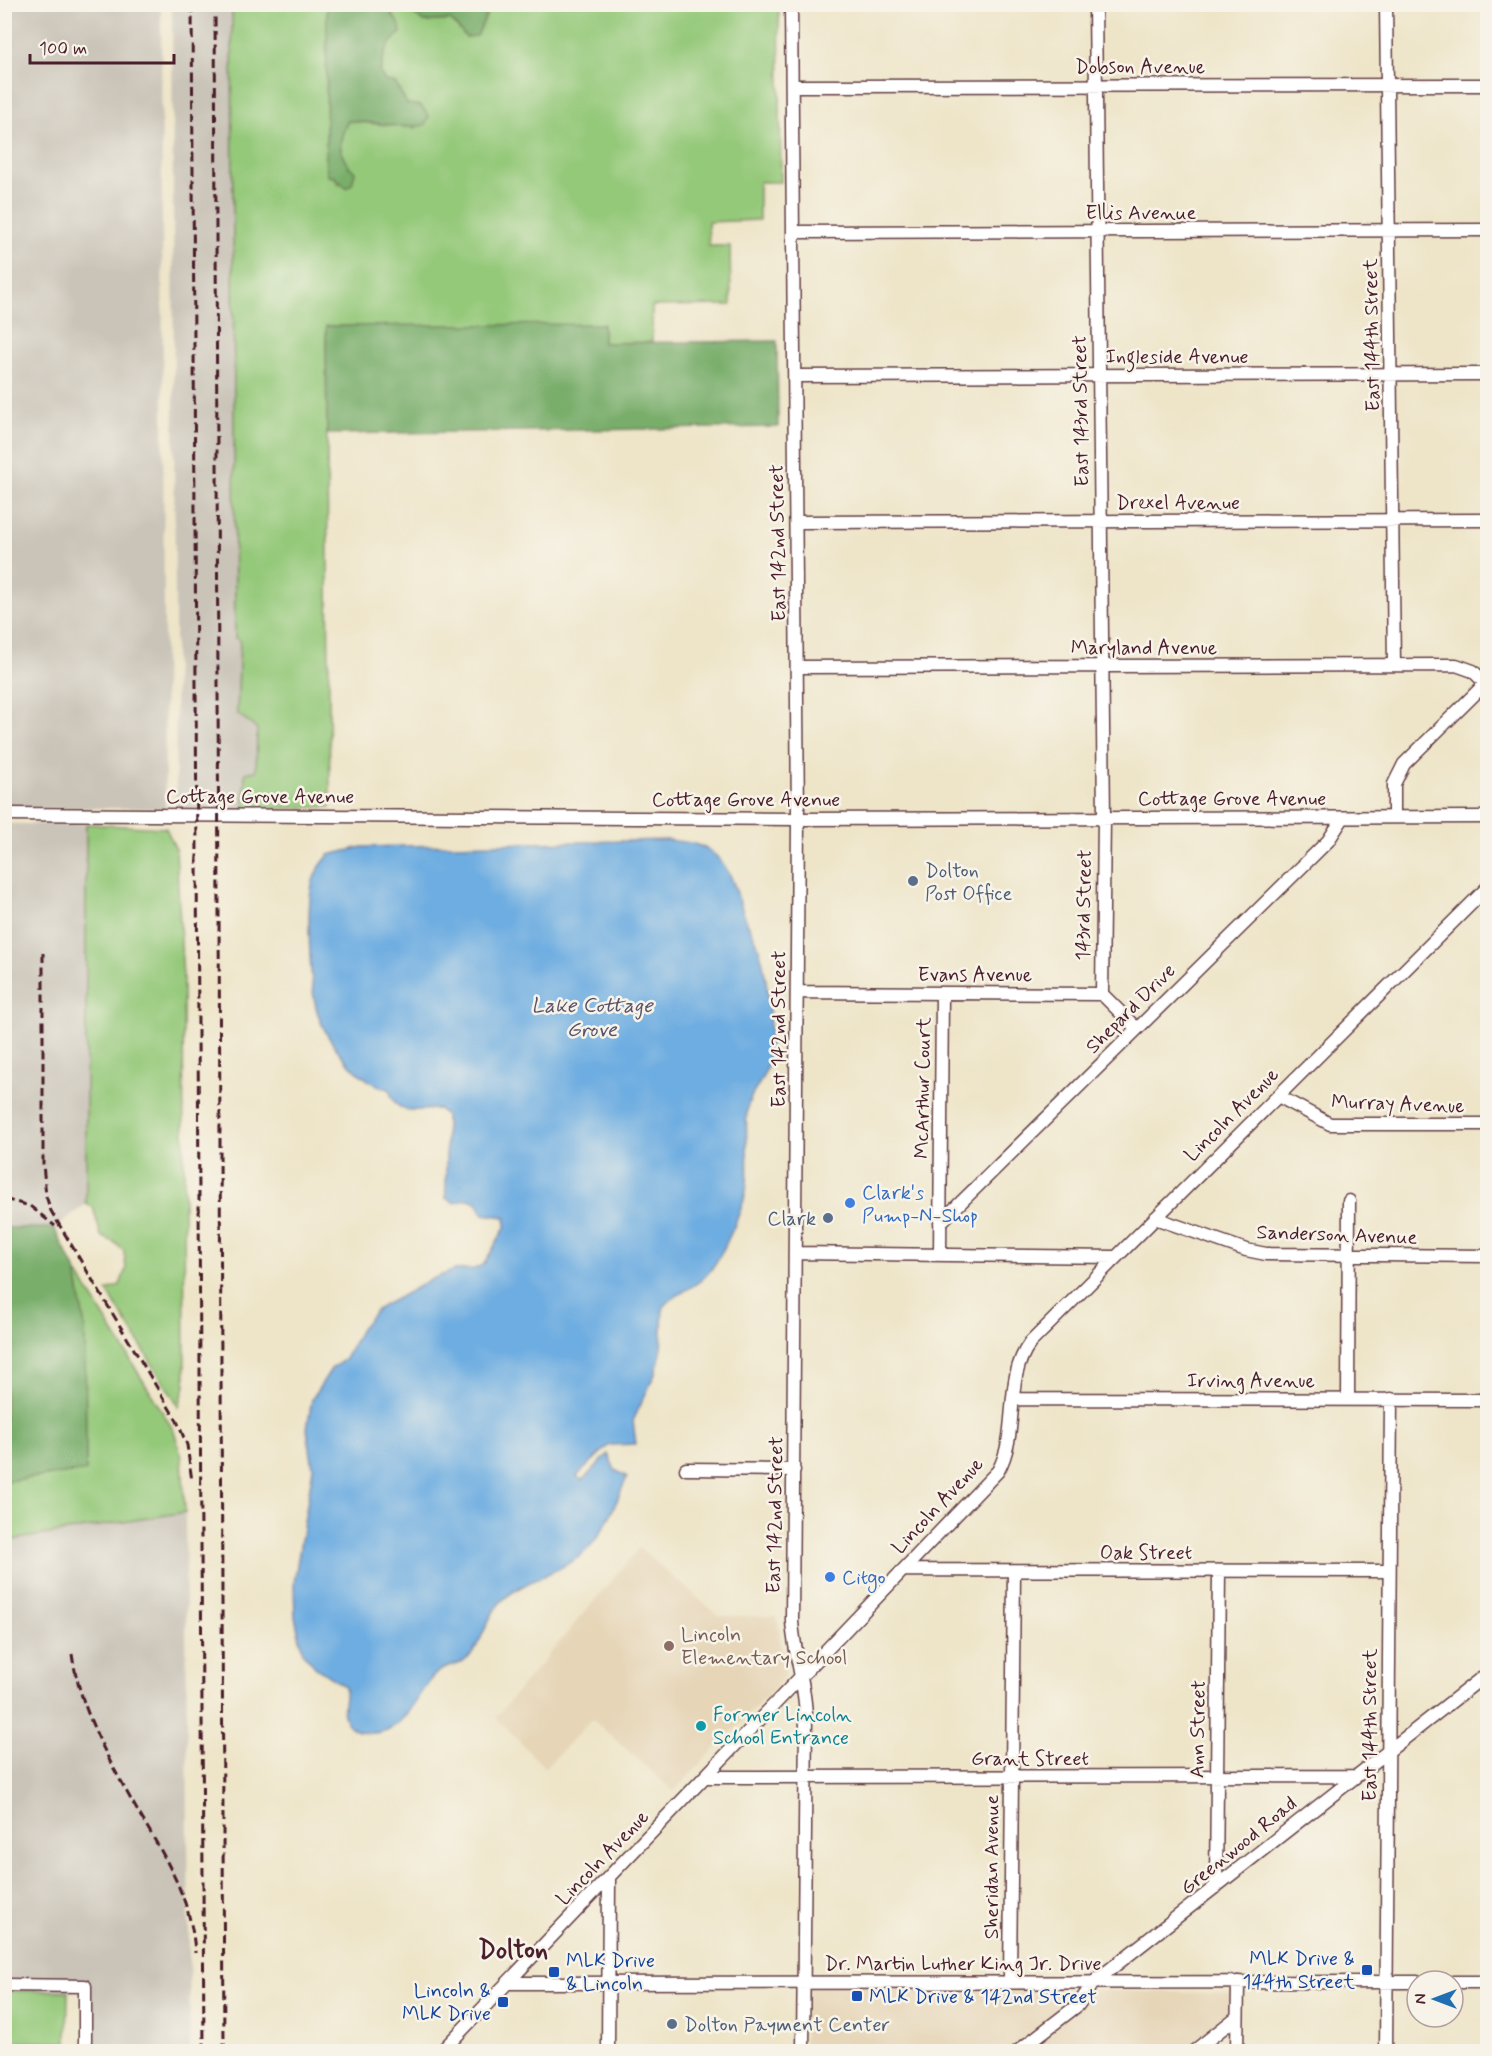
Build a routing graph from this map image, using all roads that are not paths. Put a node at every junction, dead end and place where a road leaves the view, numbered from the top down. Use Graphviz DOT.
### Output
graph roads {
  1 [pos="791,4"];
  2 [pos="1095,4"];
  3 [pos="1386,4"];
  4 [pos="1488,85"];
  5 [pos="792,86"];
  6 [pos="1096,86"];
  7 [pos="1387,86"];
  8 [pos="1097,231"];
  9 [pos="1389,231"];
  10 [pos="1488,231"];
  11 [pos="794,232"];
  12 [pos="1390,374"];
  13 [pos="1488,374"];
  14 [pos="1099,375"];
  15 [pos="795,376"];
  16 [pos="1392,520"];
  17 [pos="1488,520"];
  18 [pos="796,522"];
  19 [pos="1101,522"];
  20 [pos="1394,665"];
  21 [pos="798,667"];
  22 [pos="1102,667"];
  23 [pos="1486,682"];
  24 [pos="4,814"];
  25 [pos="1104,817"];
  26 [pos="1394,817"];
  27 [pos="1488,817"];
  28 [pos="1342,818"];
  29 [pos="798,819"];
  30 [pos="1488,887"];
  31 [pos="798,992"];
  32 [pos="942,994"];
  33 [pos="1102,994"];
  34 [pos="1137,1029"];
  35 [pos="1278,1096"];
  36 [pos="1488,1125"];
  37 [pos="1349,1201"];
  38 [pos="1155,1218"];
  39 [pos="940,1223"];
  40 [pos="797,1253"];
  41 [pos="940,1255"];
  42 [pos="1488,1256"];
  43 [pos="1114,1257"];
  44 [pos="1349,1257"];
  45 [pos="1348,1399"];
  46 [pos="1391,1399"];
  47 [pos="1014,1400"];
  48 [pos="1488,1400"];
  49 [pos="686,1468"];
  50 [pos="794,1470"];
  51 [pos="904,1570"];
  52 [pos="1219,1571"];
  53 [pos="1389,1571"];
  54 [pos="1014,1572"];
  55 [pos="1488,1673"];
  56 [pos="801,1677"];
  57 [pos="1389,1750"];
  58 [pos="1216,1776"];
  59 [pos="1355,1776"];
  60 [pos="705,1777"];
  61 [pos="806,1777"];
  62 [pos="1011,1777"];
  63 [pos="609,1878"];
  64 [pos="1216,1887"];
  65 [pos="1010,1982"];
  66 [pos="1094,1982"];
  67 [pos="1238,1982"];
  68 [pos="1387,1982"];
  69 [pos="1405,1982"];
  70 [pos="1465,1982"];
  71 [pos="1488,1982"];
  72 [pos="509,1983"];
  73 [pos="608,1983"];
  74 [pos="804,1983"];
  75 [pos="4,1985"];
  76 [pos="1237,2017"];
  77 [pos="85,2052"];
  78 [pos="441,2052"];
  79 [pos="608,2052"];
  80 [pos="803,2052"];
  81 [pos="1017,2052"];
  82 [pos="1193,2052"];
  83 [pos="1237,2052"];
  84 [pos="1386,2052"];
  1 -- 5 [label="street, East 142nd Street"];
  2 -- 6 [label="street, East 143rd Street"];
  3 -- 7 [label="street, East 144th Street"];
  4 -- 7 [label="street, Dobson Avenue"];
  5 -- 6 [label="street, Dobson Avenue"];
  5 -- 11 [label="street, East 142nd Street"];
  6 -- 7 [label="street, Dobson Avenue"];
  6 -- 8 [label="street, East 143rd Street"];
  7 -- 9 [label="street, East 144th Street"];
  8 -- 9 [label="street, Ellis Avenue"];
  8 -- 11 [label="street, Ellis Avenue"];
  8 -- 14 [label="street, East 143rd Street"];
  9 -- 10 [label="street, Ellis Avenue"];
  9 -- 12 [label="street, East 144th Street"];
  11 -- 15 [label="street, East 142nd Street"];
  12 -- 13 [label="street, Ingleside Avenue"];
  12 -- 14 [label="street, Ingleside Avenue"];
  12 -- 16 [label="street, East 144th Street"];
  14 -- 15 [label="street, Ingleside Avenue"];
  14 -- 19 [label="street, East 143rd Street"];
  15 -- 18 [label="street, East 142nd Street"];
  16 -- 17 [label="street, Drexel Avenue"];
  16 -- 19 [label="street, Drexel Avenue"];
  16 -- 20 [label="street, East 144th Street"];
  18 -- 19 [label="street, Drexel Avenue"];
  18 -- 21 [label="street, East 142nd Street"];
  19 -- 22 [label="street, East 143rd Street"];
  20 -- 22 [label="street, Maryland Avenue"];
  20 -- 23 [label="street, Maryland Avenue"];
  21 -- 22 [label="street, Maryland Avenue"];
  21 -- 29 [label="street, East 142nd Street"];
  22 -- 25 [label="street, East 143rd Street"];
  23 -- 26 [label="street"];
  24 -- 29 [label="street, Cottage Grove Avenue"];
  25 -- 28 [label="street, Cottage Grove Avenue"];
  25 -- 29 [label="street, Cottage Grove Avenue"];
  25 -- 33 [label="street, 143rd Street"];
  26 -- 27 [label="street, Cottage Grove Avenue"];
  26 -- 28 [label="street, Cottage Grove Avenue"];
  28 -- 34 [label="street, Shepard Drive"];
  29 -- 31 [label="street, East 142nd Street"];
  30 -- 35 [label="street, Lincoln Avenue"];
  31 -- 32 [label="street, Evans Avenue"];
  31 -- 40 [label="street, East 142nd Street"];
  32 -- 33 [label="street, Evans Avenue"];
  32 -- 39 [label="street, McArthur Court"];
  33 -- 34 [label="street"];
  34 -- 39 [label="street, Shepard Drive"];
  35 -- 36 [label="street, Murray Avenue"];
  35 -- 38 [label="street, Lincoln Avenue"];
  37 -- 44 [label="street"];
  38 -- 43 [label="street, Lincoln Avenue"];
  38 -- 44 [label="street, Sanderson Avenue"];
  39 -- 41 [label="street, McArthur Court"];
  40 -- 41 [label="street"];
  40 -- 50 [label="street, East 142nd Street"];
  41 -- 43 [label="street"];
  42 -- 44 [label="street, Sanderson Avenue"];
  43 -- 47 [label="street, Lincoln Avenue"];
  44 -- 45 [label="street"];
  45 -- 46 [label="street, Irving Avenue"];
  45 -- 47 [label="street, Irving Avenue"];
  46 -- 48 [label="street, Irving Avenue"];
  46 -- 53 [label="street, East 144th Street"];
  47 -- 51 [label="street, Lincoln Avenue"];
  49 -- 50 [label="street"];
  50 -- 56 [label="street, East 142nd Street"];
  51 -- 54 [label="street, Oak Street"];
  51 -- 56 [label="street, Lincoln Avenue"];
  52 -- 53 [label="street, Oak Street"];
  52 -- 54 [label="street, Oak Street"];
  52 -- 58 [label="street, Ann Street"];
  53 -- 57 [label="street, East 144th Street"];
  54 -- 62 [label="street, Sheridan Avenue"];
  55 -- 57 [label="street, Greenwood Road"];
  56 -- 60 [label="street, Lincoln Avenue"];
  56 -- 61 [label="street, East 142nd Street"];
  57 -- 59 [label="street, Greenwood Road"];
  57 -- 68 [label="street, East 144th Street"];
  58 -- 59 [label="street, Grant Street"];
  58 -- 62 [label="street, Grant Street"];
  58 -- 64 [label="street, Ann Street"];
  59 -- 64 [label="street, Greenwood Road"];
  60 -- 61 [label="street, Grant Street"];
  60 -- 63 [label="street, Lincoln Avenue"];
  61 -- 62 [label="street, Grant Street"];
  61 -- 74 [label="street, East 142nd Street"];
  62 -- 65 [label="street, Sheridan Avenue"];
  63 -- 72 [label="street, Lincoln Avenue"];
  63 -- 73 [label="street"];
  64 -- 66 [label="street, Greenwood Road"];
  65 -- 66 [label="street, Dr. Martin Luther King Jr. Drive"];
  65 -- 74 [label="street, Dr. Martin Luther King Jr. Drive"];
  66 -- 67 [label="street, Dr. Martin Luther King Jr. Drive"];
  66 -- 81 [label="street, Greenwood Road"];
  67 -- 68 [label="street, Dr. Martin Luther King Jr. Drive"];
  67 -- 76 [label="street"];
  68 -- 69 [label="street, Dr. Martin Luther King Jr. Drive"];
  68 -- 84 [label="street, East 144th Street"];
  70 -- 71 [label="street"];
  72 -- 73 [label="street, Dr. Martin Luther King Jr. Drive"];
  72 -- 78 [label="street, Lincoln Avenue"];
  73 -- 74 [label="street, Dr. Martin Luther King Jr. Drive"];
  73 -- 79 [label="street"];
  74 -- 80 [label="street, East 142nd Street"];
  75 -- 77 [label="street"];
  76 -- 82 [label="street"];
  76 -- 83 [label="street"];
}
